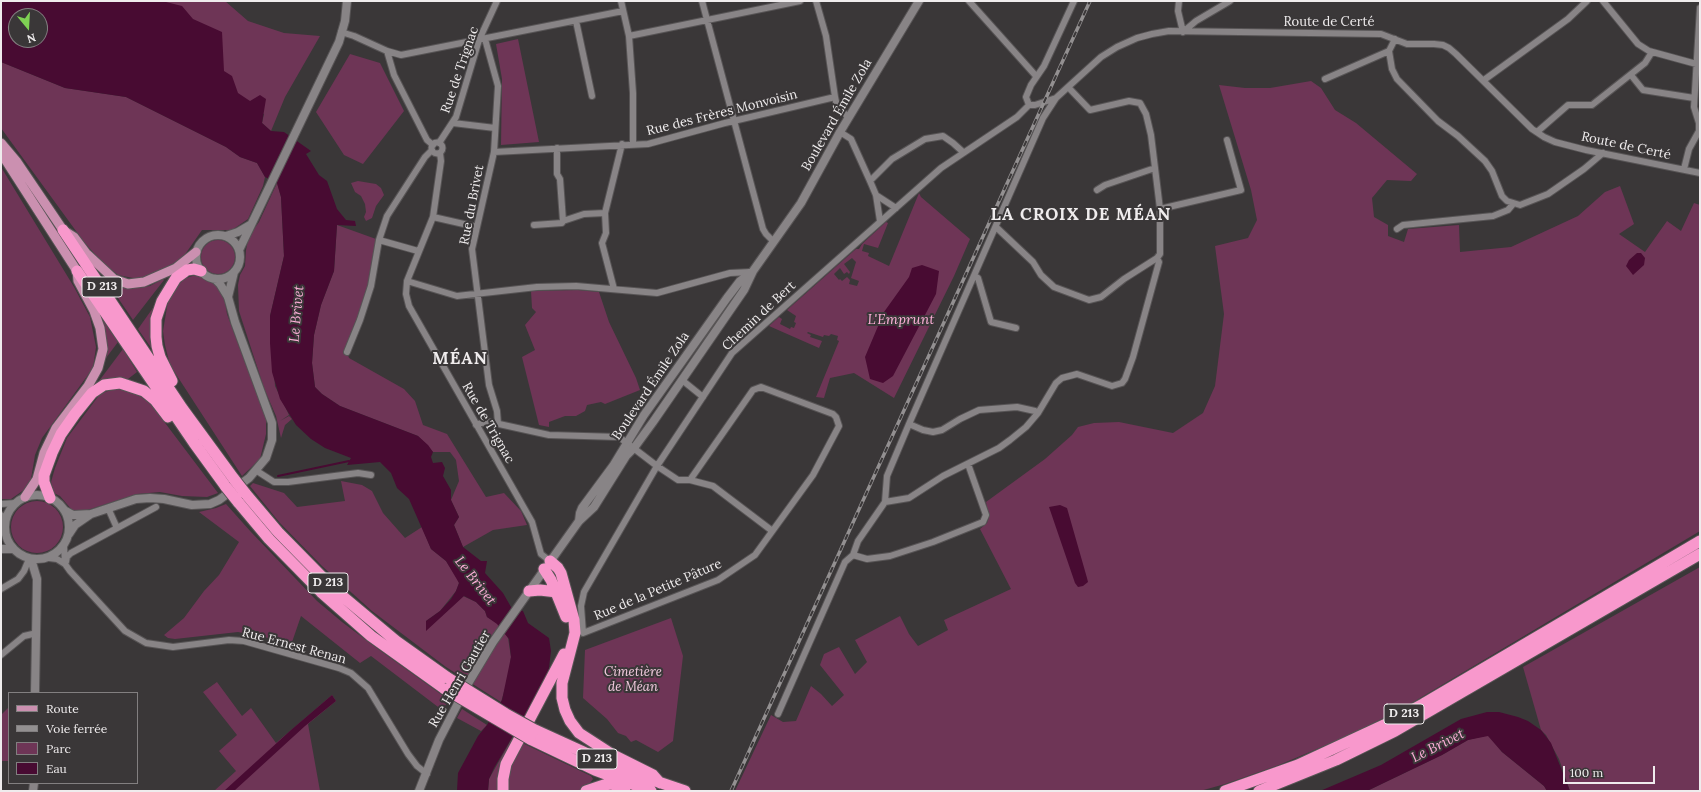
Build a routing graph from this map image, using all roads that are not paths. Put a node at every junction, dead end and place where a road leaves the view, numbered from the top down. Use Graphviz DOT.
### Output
graph roads {
  1 [pos="347,1"];
  2 [pos="497,1"];
  3 [pos="621,1"];
  4 [pos="702,1"];
  5 [pos="800,1"];
  6 [pos="816,1"];
  7 [pos="919,1"];
  8 [pos="969,1"];
  9 [pos="1074,1"];
  10 [pos="1179,1"];
  11 [pos="1230,1"];
  12 [pos="1587,1"];
  13 [pos="1603,1"];
  14 [pos="1700,1"];
  15 [pos="1700,5"];
  16 [pos="1700,8"];
  17 [pos="623,11"];
  18 [pos="706,20"];
  19 [pos="576,21"];
  20 [pos="341,32"];
  21 [pos="1183,32"];
  22 [pos="629,36"];
  23 [pos="485,39"];
  24 [pos="1395,39"];
  25 [pos="478,40"];
  26 [pos="387,51"];
  27 [pos="1389,52"];
  28 [pos="1652,52"];
  29 [pos="1698,65"];
  30 [pos="1631,75"];
  31 [pos="1036,76"];
  32 [pos="1325,79"];
  33 [pos="1484,80"];
  34 [pos="1068,87"];
  35 [pos="592,96"];
  36 [pos="835,97"];
  37 [pos="1056,98"];
  38 [pos="1694,98"];
  39 [pos="1029,105"];
  40 [pos="849,118"];
  41 [pos="734,121"];
  42 [pos="453,123"];
  43 [pos="495,128"];
  44 [pos="840,132"];
  45 [pos="1537,132"];
  46 [pos="1227,140"];
  47 [pos="1,143"];
  48 [pos="622,144"];
  49 [pos="633,144"];
  50 [pos="435,146"];
  51 [pos="557,148"];
  52 [pos="494,152"];
  53 [pos="963,152"];
  54 [pos="1,153"];
  55 [pos="440,153"];
  56 [pos="1603,153"];
  57 [pos="1155,168"];
  58 [pos="1684,169"];
  59 [pos="1700,173"];
  60 [pos="870,181"];
  61 [pos="1097,190"];
  62 [pos="876,195"];
  63 [pos="1514,204"];
  64 [pos="896,208"];
  65 [pos="1160,209"];
  66 [pos="606,213"];
  67 [pos="433,217"];
  68 [pos="564,220"];
  69 [pos="880,221"];
  70 [pos="250,225"];
  71 [pos="534,225"];
  72 [pos="477,227"];
  73 [pos="997,228"];
  74 [pos="1397,229"];
  75 [pos="64,230"];
  76 [pos="226,236"];
  77 [pos="379,240"];
  78 [pos="773,241"];
  79 [pos="239,250"];
  80 [pos="418,251"];
  81 [pos="196,252"];
  82 [pos="1157,258"];
  83 [pos="77,270"];
  84 [pos="200,271"];
  85 [pos="234,271"];
  86 [pos="753,272"];
  87 [pos="975,276"];
  88 [pos="215,279"];
  89 [pos="407,281"];
  90 [pos="614,289"];
  91 [pos="478,293"];
  92 [pos="228,296"];
  93 [pos="1016,328"];
  94 [pos="347,352"];
  95 [pos="682,380"];
  96 [pos="703,397"];
  97 [pos="1038,413"];
  98 [pos="498,424"];
  99 [pos="909,424"];
  100 [pos="476,425"];
  101 [pos="198,440"];
  102 [pos="627,443"];
  103 [pos="634,448"];
  104 [pos="968,464"];
  105 [pos="657,466"];
  106 [pos="257,471"];
  107 [pos="371,475"];
  108 [pos="690,480"];
  109 [pos="230,483"];
  110 [pos="25,497"];
  111 [pos="50,498"];
  112 [pos="885,502"];
  113 [pos="16,503"];
  114 [pos="1,504"];
  115 [pos="156,507"];
  116 [pos="108,508"];
  117 [pos="64,510"];
  118 [pos="91,514"];
  119 [pos="3,517"];
  120 [pos="579,521"];
  121 [pos="118,528"];
  122 [pos="771,530"];
  123 [pos="3,531"];
  124 [pos="69,535"];
  125 [pos="1700,541"];
  126 [pos="64,546"];
  127 [pos="1,549"];
  128 [pos="12,549"];
  129 [pos="1700,554"];
  130 [pos="853,555"];
  131 [pos="47,558"];
  132 [pos="30,559"];
  133 [pos="1700,562"];
  134 [pos="65,564"];
  135 [pos="547,565"];
  136 [pos="37,579"];
  137 [pos="1651,583"];
  138 [pos="1,589"];
  139 [pos="529,591"];
  140 [pos="557,592"];
  141 [pos="37,633"];
  142 [pos="583,633"];
  143 [pos="1,655"];
  144 [pos="36,692"];
  145 [pos="778,714"];
  146 [pos="532,735"];
  147 [pos="427,774"];
  148 [pos="660,783"];
  149 [pos="419,791"];
  150 [pos="504,791"];
  151 [pos="586,791"];
  152 [pos="636,791"];
  153 [pos="651,791"];
  154 [pos="685,791"];
  155 [pos="1225,791"];
  156 [pos="1259,791"];
  1 -- 20 [label="main road"];
  2 -- 25 [label="street, Rue de Trignac"];
  3 -- 17 [label="street"];
  4 -- 18 [label="street"];
  5 -- 18 [label="street"];
  6 -- 36 [label="street"];
  7 -- 40 [label="main road, Boulevard Émile Zola"];
  8 -- 31 [label="street"];
  9 -- 31 [label="street"];
  10 -- 21 [label="street"];
  11 -- 21 [label="street"];
  12 -- 33 [label="street"];
  13 -- 28 [label="street"];
  14 -- 15 [label="street"];
  16 -- 29 [label="street"];
  17 -- 19 [label="street"];
  17 -- 22 [label="street"];
  18 -- 22 [label="street"];
  18 -- 41 [label="street"];
  19 -- 23 [label="street"];
  19 -- 35 [label="street"];
  20 -- 26 [label="street"];
  20 -- 70 [label="main road"];
  21 -- 24 [label="street, Route de Certé"];
  21 -- 34 [label="street, Route de Certé"];
  22 -- 49 [label="street"];
  23 -- 25 [label="street"];
  23 -- 43 [label="street, Rue du Brivet"];
  24 -- 27 [label="street"];
  24 -- 33 [label="street, Route de Certé"];
  25 -- 26 [label="street"];
  25 -- 42 [label="street, Rue de Trignac"];
  26 -- 50 [label="street"];
  27 -- 32 [label="street"];
  27 -- 63 [label="street"];
  28 -- 29 [label="street"];
  28 -- 30 [label="street"];
  29 -- 38 [label="street"];
  30 -- 38 [label="street"];
  30 -- 45 [label="street"];
  31 -- 39 [label="street"];
  33 -- 45 [label="street, Route de Certé"];
  34 -- 37 [label="street, Route de Certé"];
  34 -- 57 [label="street"];
  36 -- 40 [label="street"];
  36 -- 41 [label="street, Rue des Frères Monvoisin"];
  37 -- 39 [label="street"];
  37 -- 73 [label="street"];
  38 -- 58 [label="street"];
  39 -- 53 [label="street, Chemin de Bert"];
  40 -- 44 [label="main road, Boulevard Émile Zola"];
  41 -- 49 [label="street, Rue des Frères Monvoisin"];
  41 -- 78 [label="street"];
  42 -- 43 [label="street"];
  42 -- 50 [label="street, Rue de Trignac"];
  43 -- 52 [label="street, Rue du Brivet"];
  44 -- 60 [label="street"];
  44 -- 78 [label="main road, Boulevard Émile Zola"];
  45 -- 56 [label="street, Route de Certé"];
  46 -- 65 [label="street"];
  47 -- 75 [label="main road, D 213"];
  48 -- 49 [label="street, Rue des Frères Monvoisin"];
  48 -- 51 [label="street, Rue des Frères Monvoisin"];
  48 -- 66 [label="street"];
  50 -- 55 [label="street"];
  50 -- 55 [label="street, Rue de Trignac"];
  50 -- 77 [label="street, Rue de Trignac"];
  51 -- 52 [label="street, Rue des Frères Monvoisin"];
  51 -- 68 [label="street"];
  52 -- 72 [label="street, Rue du Brivet"];
  53 -- 60 [label="street"];
  53 -- 64 [label="street, Chemin de Bert"];
  54 -- 83 [label="main road, D 213"];
  55 -- 67 [label="street, Rue de Trignac"];
  56 -- 58 [label="street, Route de Certé"];
  56 -- 63 [label="street"];
  57 -- 61 [label="street"];
  57 -- 65 [label="street"];
  58 -- 59 [label="street, Route de Certé"];
  60 -- 62 [label="street"];
  62 -- 64 [label="street"];
  62 -- 69 [label="street"];
  63 -- 74 [label="street"];
  64 -- 69 [label="street, Chemin de Bert"];
  65 -- 82 [label="street"];
  66 -- 68 [label="street"];
  66 -- 90 [label="street"];
  67 -- 72 [label="street"];
  67 -- 80 [label="street, Rue de Trignac"];
  68 -- 71 [label="street"];
  69 -- 96 [label="street, Chemin de Bert"];
  70 -- 76 [label="main road"];
  70 -- 79 [label="main road"];
  72 -- 91 [label="street, Rue du Brivet"];
  73 -- 82 [label="street"];
  73 -- 87 [label="street"];
  75 -- 81 [label="main road"];
  75 -- 101 [label="highway, D 213"];
  76 -- 79 [label="main road"];
  76 -- 81 [label="main road"];
  77 -- 80 [label="street"];
  77 -- 94 [label="street, Rue de Trignac"];
  78 -- 86 [label="main road, Boulevard Émile Zola"];
  79 -- 85 [label="main road"];
  80 -- 89 [label="street, Rue de Trignac"];
  81 -- 84 [label="main road"];
  82 -- 97 [label="street"];
  83 -- 101 [label="highway, D 213"];
  83 -- 110 [label="main road"];
  84 -- 88 [label="main road"];
  84 -- 101 [label="highway"];
  85 -- 88 [label="main road"];
  85 -- 92 [label="main road"];
  86 -- 90 [label="street"];
  86 -- 95 [label="main road, Boulevard Émile Zola"];
  86 -- 102 [label="main road, Boulevard Émile Zola"];
  87 -- 93 [label="street"];
  87 -- 99 [label="street"];
  88 -- 92 [label="main road"];
  89 -- 91 [label="street"];
  89 -- 100 [label="street, Rue de Trignac"];
  90 -- 91 [label="street"];
  91 -- 98 [label="street, Rue du Brivet"];
  92 -- 106 [label="main road"];
  95 -- 96 [label="street"];
  95 -- 103 [label="main road, Boulevard Émile Zola"];
  96 -- 105 [label="street, Chemin de Bert"];
  97 -- 99 [label="street"];
  97 -- 104 [label="street"];
  98 -- 100 [label="street"];
  98 -- 102 [label="street"];
  99 -- 112 [label="street"];
  100 -- 135 [label="street, Rue de Trignac"];
  101 -- 109 [label="highway, D 213"];
  101 -- 111 [label="highway"];
  102 -- 103 [label="street"];
  102 -- 120 [label="main road, Boulevard Émile Zola"];
  103 -- 105 [label="street"];
  103 -- 120 [label="main road, Boulevard Émile Zola"];
  104 -- 112 [label="street"];
  104 -- 130 [label="street"];
  105 -- 108 [label="street"];
  105 -- 142 [label="street, Chemin de Bert"];
  106 -- 107 [label="street"];
  106 -- 116 [label="main road"];
  108 -- 122 [label="street"];
  108 -- 122 [label="street, Rue de la Petite Pâture"];
  109 -- 146 [label="highway, D 213, bridge"];
  109 -- 146 [label="highway, D 213, bridge"];
  110 -- 111 [label="main road"];
  110 -- 113 [label="main road"];
  111 -- 117 [label="main road"];
  112 -- 130 [label="street"];
  113 -- 114 [label="street"];
  113 -- 119 [label="main road"];
  115 -- 121 [label="street"];
  116 -- 118 [label="main road"];
  116 -- 121 [label="street"];
  117 -- 118 [label="main road"];
  117 -- 124 [label="main road"];
  118 -- 124 [label="main road"];
  119 -- 123 [label="main road"];
  120 -- 135 [label="main road, Boulevard Émile Zola"];
  121 -- 134 [label="street"];
  122 -- 142 [label="street, Rue de la Petite Pâture"];
  123 -- 128 [label="main road"];
  124 -- 126 [label="main road"];
  125 -- 155 [label="highway, D 213"];
  126 -- 131 [label="main road"];
  126 -- 134 [label="street"];
  127 -- 128 [label="main road"];
  128 -- 132 [label="main road"];
  129 -- 137 [label="highway, D 213"];
  130 -- 145 [label="street"];
  131 -- 132 [label="main road"];
  131 -- 134 [label="street, Rue Ernest Renan"];
  131 -- 136 [label="main road"];
  132 -- 136 [label="main road"];
  132 -- 138 [label="street"];
  133 -- 137 [label="highway"];
  134 -- 147 [label="street, Rue Ernest Renan"];
  135 -- 139 [label="main road, Rue Henri Gautier"];
  135 -- 140 [label="highway"];
  135 -- 148 [label="highway"];
  136 -- 141 [label="main road"];
  137 -- 156 [label="highway, D 213"];
  139 -- 140 [label="highway"];
  139 -- 147 [label="main road, Rue Henri Gautier"];
  140 -- 150 [label="highway"];
  141 -- 143 [label="street"];
  141 -- 144 [label="main road"];
  146 -- 148 [label="highway, D 213"];
  146 -- 153 [label="highway, D 213"];
  147 -- 149 [label="main road, Rue Henri Gautier"];
  148 -- 154 [label="highway, D 213"];
  151 -- 152 [label="highway"];
}
